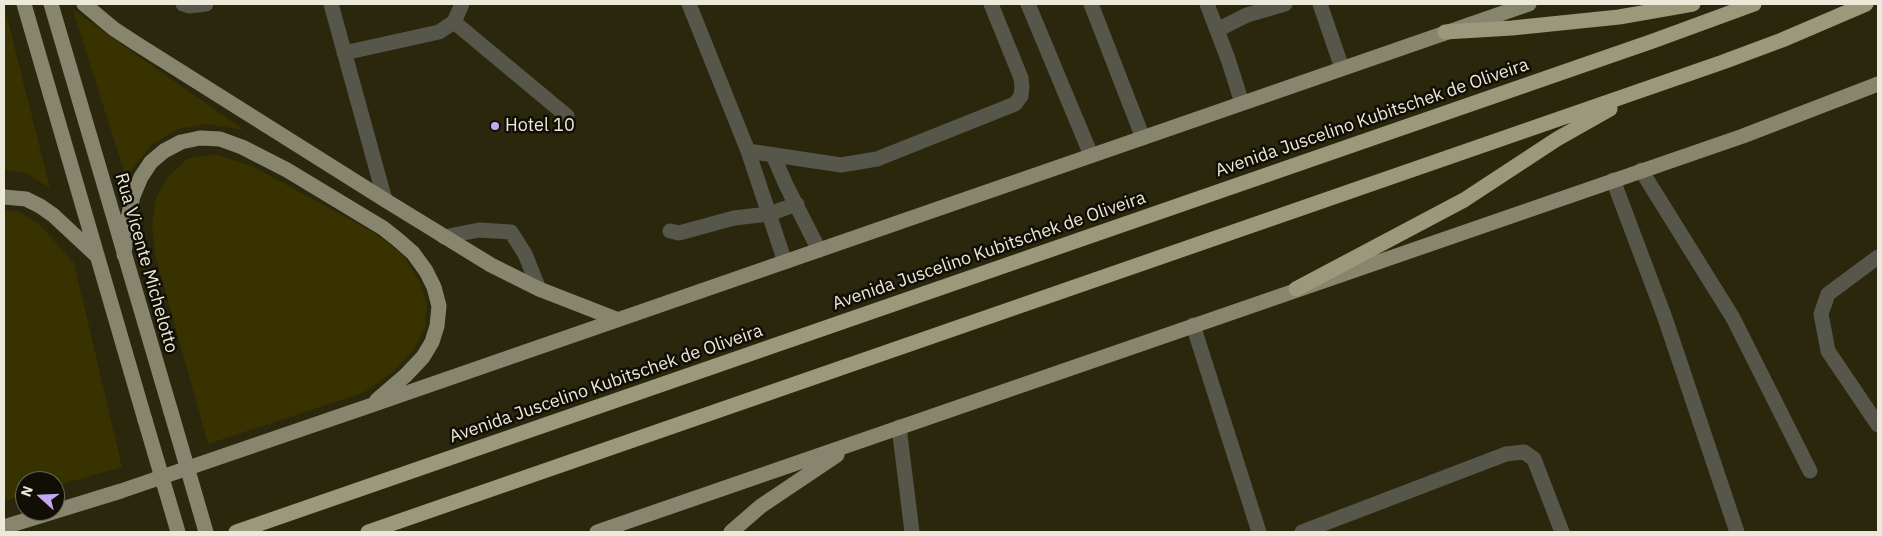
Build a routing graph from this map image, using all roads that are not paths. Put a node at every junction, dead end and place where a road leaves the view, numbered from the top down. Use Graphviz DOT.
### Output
graph roads {
  1 [pos="24,4"];
  2 [pos="51,4"];
  3 [pos="84,4"];
  4 [pos="183,4"];
  5 [pos="206,4"];
  6 [pos="331,4"];
  7 [pos="462,4"];
  8 [pos="689,4"];
  9 [pos="990,4"];
  10 [pos="1028,4"];
  11 [pos="1091,4"];
  12 [pos="1207,4"];
  13 [pos="1285,4"];
  14 [pos="1320,4"];
  15 [pos="1529,4"];
  16 [pos="1694,4"];
  17 [pos="1754,4"];
  18 [pos="1866,4"];
  19 [pos="454,22"];
  20 [pos="1217,30"];
  21 [pos="1445,32"];
  22 [pos="344,53"];
  23 [pos="1342,68"];
  24 [pos="1878,84"];
  25 [pos="1652,86"];
  26 [pos="1242,103"];
  27 [pos="567,116"];
  28 [pos="1143,138"];
  29 [pos="748,151"];
  30 [pos="773,155"];
  31 [pos="1091,155"];
  32 [pos="1641,170"];
  33 [pos="1613,180"];
  34 [pos="4,197"];
  35 [pos="385,200"];
  36 [pos="797,204"];
  37 [pos="770,214"];
  38 [pos="670,231"];
  39 [pos="444,237"];
  40 [pos="819,250"];
  41 [pos="124,255"];
  42 [pos="1878,257"];
  43 [pos="98,258"];
  44 [pos="785,262"];
  45 [pos="539,289"];
  46 [pos="1296,289"];
  47 [pos="616,319"];
  48 [pos="1193,325"];
  49 [pos="370,406"];
  50 [pos="1878,425"];
  51 [pos="899,427"];
  52 [pos="854,442"];
  53 [pos="1810,471"];
  54 [pos="4,527"];
  55 [pos="178,532"];
  56 [pos="206,532"];
  57 [pos="236,532"];
  58 [pos="368,532"];
  59 [pos="597,532"];
  60 [pos="730,532"];
  61 [pos="912,532"];
  62 [pos="1259,532"];
  63 [pos="1302,532"];
  64 [pos="1562,532"];
  65 [pos="1737,532"];
  1 -- 43 [label="main road"];
  2 -- 41 [label="main road, Rua Vicente Michelotto"];
  3 -- 35 [label="main road"];
  4 -- 5 [label="street"];
  6 -- 22 [label="street"];
  7 -- 19 [label="street"];
  8 -- 29 [label="street"];
  9 -- 30 [label="street"];
  10 -- 31 [label="street"];
  11 -- 28 [label="street"];
  12 -- 20 [label="street"];
  13 -- 20 [label="street"];
  14 -- 23 [label="street"];
  15 -- 21 [label="main road"];
  16 -- 21 [label="highway"];
  17 -- 57 [label="highway, Avenida Juscelino Kubitschek de Oliveira"];
  18 -- 25 [label="highway"];
  19 -- 22 [label="street"];
  19 -- 27 [label="street"];
  20 -- 26 [label="street"];
  21 -- 23 [label="main road"];
  22 -- 35 [label="street"];
  23 -- 26 [label="main road"];
  24 -- 32 [label="main road"];
  25 -- 46 [label="highway"];
  25 -- 58 [label="highway"];
  26 -- 28 [label="main road"];
  28 -- 31 [label="main road"];
  29 -- 30 [label="street"];
  29 -- 37 [label="street"];
  30 -- 36 [label="street"];
  31 -- 40 [label="main road"];
  32 -- 33 [label="main road"];
  32 -- 53 [label="street"];
  33 -- 46 [label="main road"];
  33 -- 65 [label="street"];
  34 -- 43 [label="main road"];
  35 -- 39 [label="main road"];
  36 -- 37 [label="street"];
  36 -- 40 [label="street"];
  37 -- 38 [label="street"];
  37 -- 44 [label="street"];
  39 -- 45 [label="main road"];
  39 -- 45 [label="street"];
  40 -- 44 [label="main road"];
  41 -- 49 [label="main road"];
  41 -- 56 [label="main road, Rua Vicente Michelotto, bridge"];
  42 -- 50 [label="street"];
  43 -- 55 [label="main road, bridge"];
  44 -- 47 [label="main road"];
  45 -- 47 [label="main road"];
  46 -- 48 [label="main road"];
  47 -- 49 [label="main road"];
  48 -- 51 [label="main road"];
  48 -- 62 [label="street"];
  49 -- 54 [label="main road"];
  51 -- 52 [label="main road"];
  51 -- 61 [label="street"];
  52 -- 59 [label="main road"];
  52 -- 60 [label="main road"];
  63 -- 64 [label="street"];
}
